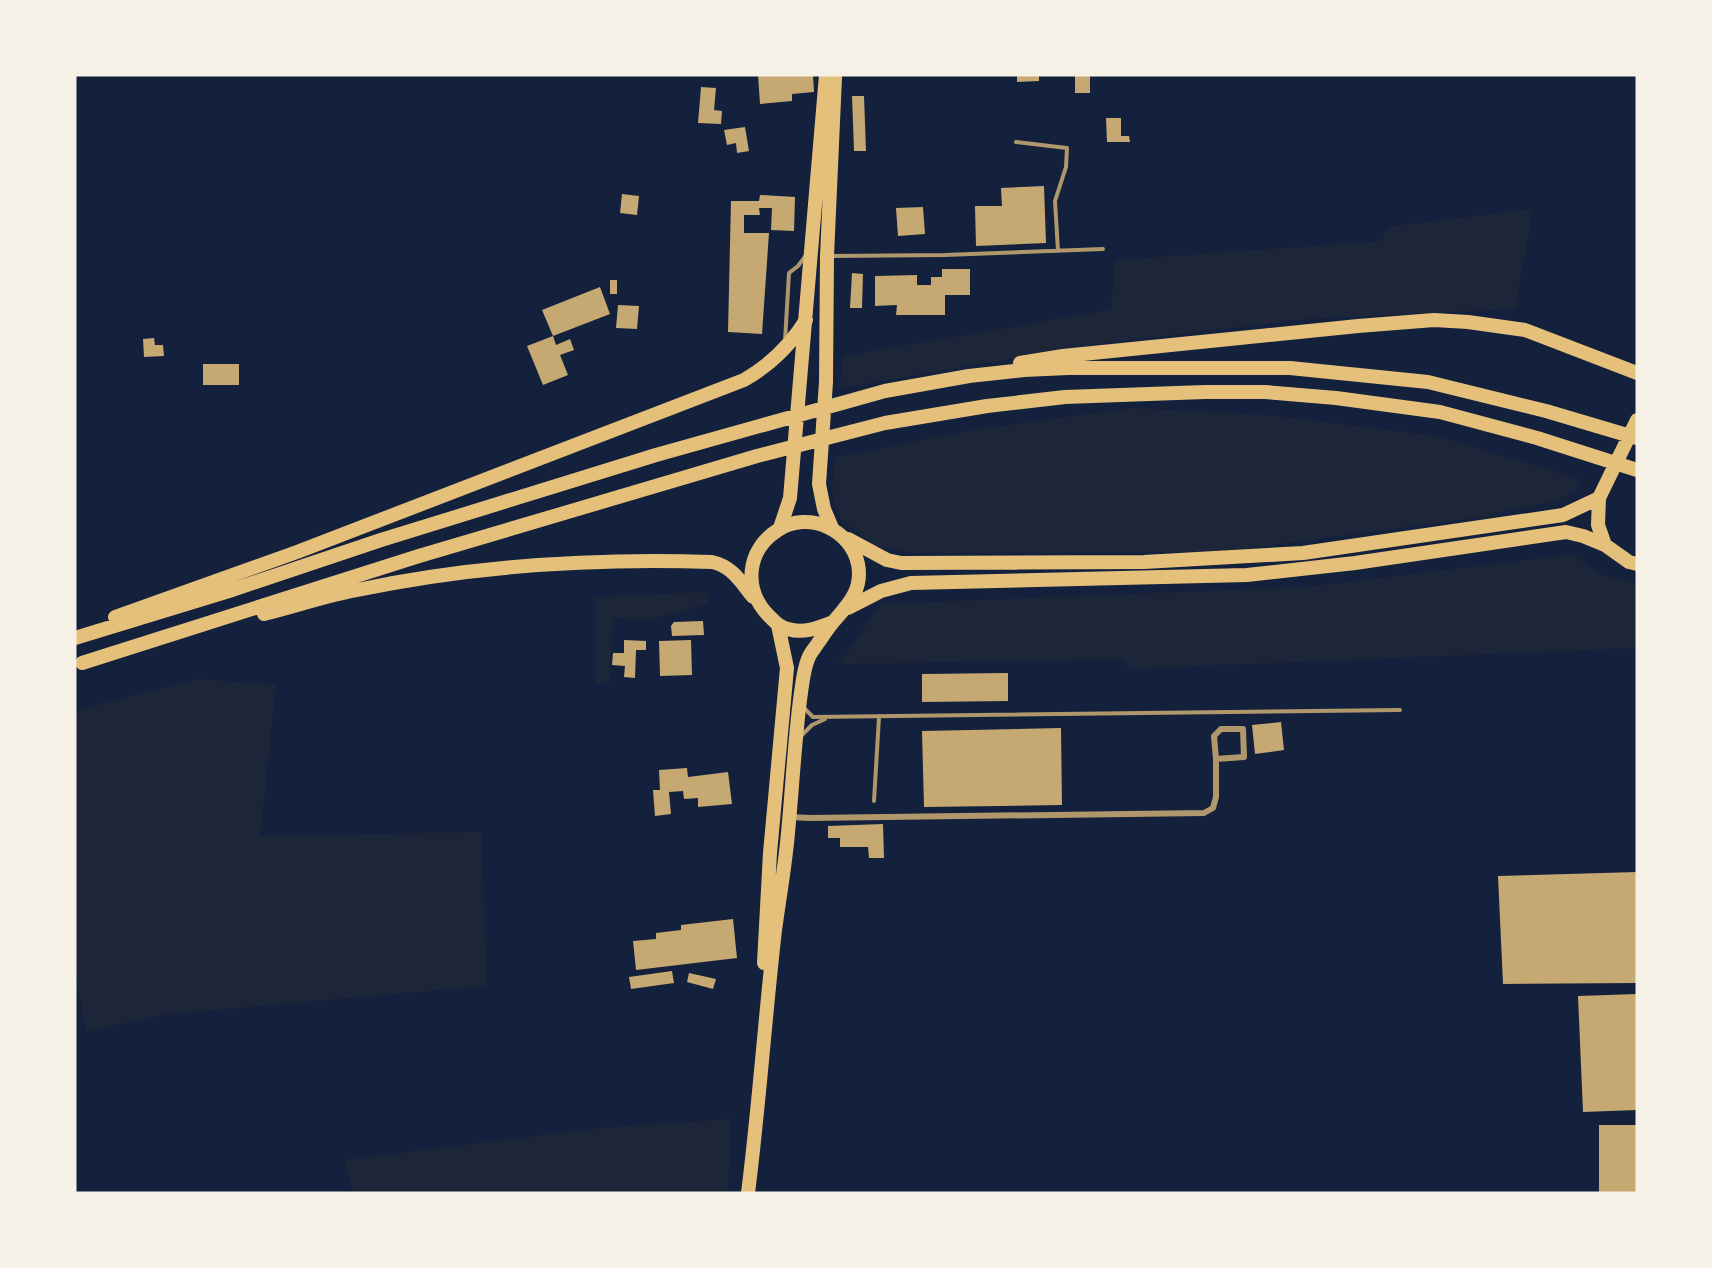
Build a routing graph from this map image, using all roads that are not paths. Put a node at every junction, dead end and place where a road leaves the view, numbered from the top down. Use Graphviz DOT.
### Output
graph roads {
  1 [pos="826,75"];
  2 [pos="835,75"];
  3 [pos="1016,142"];
  4 [pos="811,248"];
  5 [pos="1103,249"];
  6 [pos="1058,251"];
  7 [pos="827,256"];
  8 [pos="806,320"];
  9 [pos="785,349"];
  10 [pos="1637,373"];
  11 [pos="969,376"];
  12 [pos="1637,420"];
  13 [pos="1637,438"];
  14 [pos="1637,470"];
  15 [pos="1599,498"];
  16 [pos="780,528"];
  17 [pos="832,528"];
  18 [pos="844,537"];
  19 [pos="1605,545"];
  20 [pos="1637,564"];
  21 [pos="848,608"];
  22 [pos="765,612"];
  23 [pos="832,622"];
  24 [pos="778,625"];
  25 [pos="75,630"];
  26 [pos="75,638"];
  27 [pos="79,664"];
  28 [pos="800,701"];
  29 [pos="1400,710"];
  30 [pos="828,717"];
  31 [pos="879,717"];
  32 [pos="797,741"];
  33 [pos="1216,759"];
  34 [pos="874,801"];
  35 [pos="789,817"];
  36 [pos="759,1087"];
  37 [pos="748,1193"];
  1 -- 4 [label="main road"];
  2 -- 7 [label="main road"];
  3 -- 6 [label="lane"];
  4 -- 8 [label="main road"];
  4 -- 9 [label="lane"];
  5 -- 6 [label="lane"];
  6 -- 7 [label="lane"];
  7 -- 17 [label="main road"];
  8 -- 9 [label="main road"];
  8 -- 16 [label="main road"];
  9 -- 25 [label="main road"];
  10 -- 11 [label="main road"];
  11 -- 13 [label="main road"];
  11 -- 26 [label="main road"];
  12 -- 15 [label="main road"];
  14 -- 27 [label="main road"];
  15 -- 18 [label="main road"];
  15 -- 19 [label="main road"];
  16 -- 17 [label="main road"];
  16 -- 22 [label="main road"];
  17 -- 18 [label="main road"];
  18 -- 21 [label="main road"];
  19 -- 20 [label="main road"];
  19 -- 21 [label="main road"];
  21 -- 23 [label="main road"];
  22 -- 24 [label="main road"];
  22 -- 27 [label="main road"];
  23 -- 24 [label="main road"];
  23 -- 28 [label="main road"];
  24 -- 36 [label="main road"];
  28 -- 30 [label="lane"];
  28 -- 32 [label="main road"];
  29 -- 31 [label="lane"];
  30 -- 31 [label="lane"];
  30 -- 32 [label="lane"];
  31 -- 34 [label="lane"];
  32 -- 35 [label="main road"];
  33 -- 33 [label="street"];
  33 -- 35 [label="street"];
  35 -- 36 [label="main road"];
  36 -- 37 [label="main road"];
}
